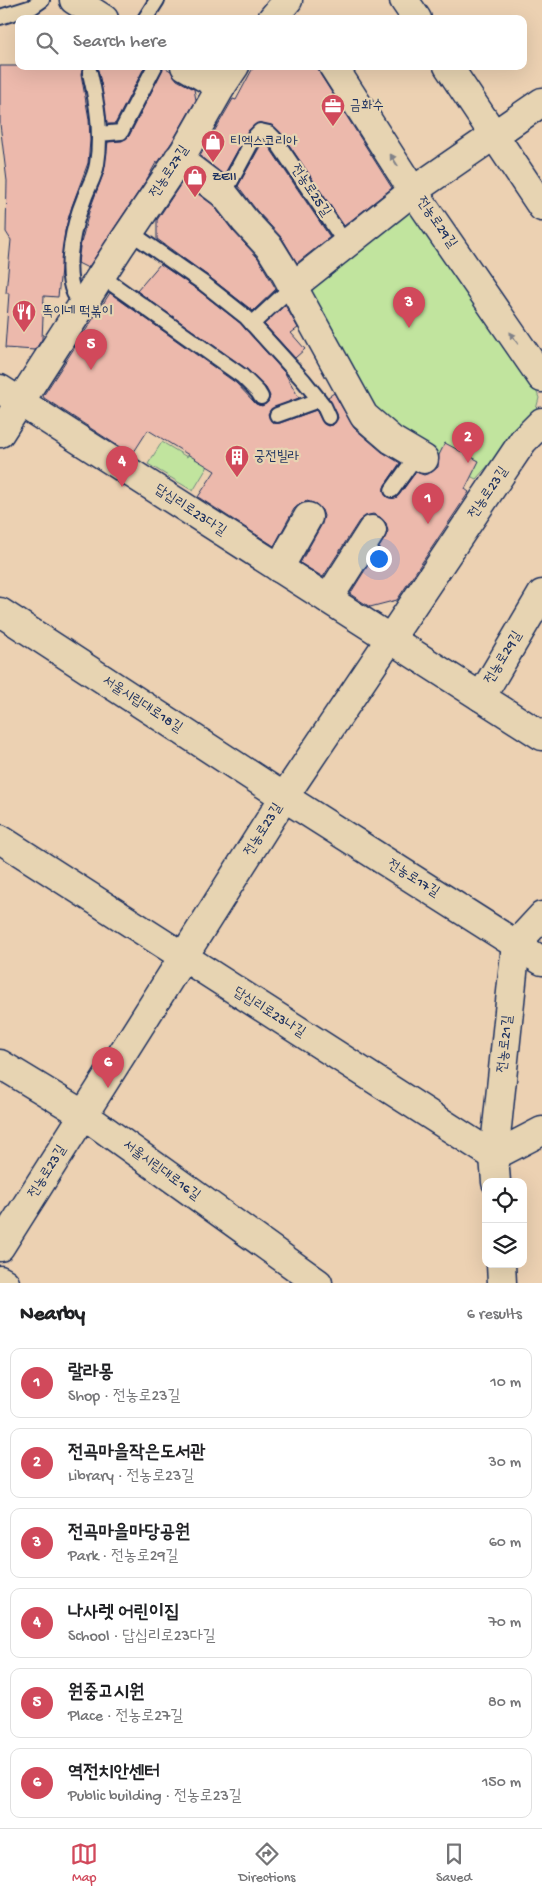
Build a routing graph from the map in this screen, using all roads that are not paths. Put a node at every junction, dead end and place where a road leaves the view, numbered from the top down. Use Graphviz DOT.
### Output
graph roads {
  1 [pos="42,0"];
  2 [pos="74,0"];
  3 [pos="157,0"];
  4 [pos="404,0"];
  5 [pos="98,15"];
  6 [pos="148,15"];
  7 [pos="414,15"];
  8 [pos="0,17"];
  9 [pos="153,70"];
  10 [pos="201,70"];
  11 [pos="336,70"];
  12 [pos="451,70"];
  13 [pos="90,73"];
  14 [pos="228,77"];
  15 [pos="542,102"];
  16 [pos="99,134"];
  17 [pos="494,135"];
  18 [pos="178,159"];
  19 [pos="413,191"];
  20 [pos="224,194"];
  21 [pos="542,207"];
  22 [pos="130,232"];
  23 [pos="346,244"];
  24 [pos="101,276"];
  25 [pos="292,287"];
  26 [pos="83,305"];
  27 [pos="252,324"];
  28 [pos="0,368"];
  29 [pos="542,378"];
  30 [pos="10,395"];
  31 [pos="260,397"];
  32 [pos="319,400"];
  33 [pos="277,415"];
  34 [pos="329,417"];
  35 [pos="542,422"];
  36 [pos="0,433"];
  37 [pos="421,457"];
  38 [pos="392,490"];
  39 [pos="308,517"];
  40 [pos="372,530"];
  41 [pos="279,568"];
  42 [pos="542,594"];
  43 [pos="328,599"];
  44 [pos="0,612"];
  45 [pos="391,640"];
  46 [pos="481,697"];
  47 [pos="542,736"];
  48 [pos="284,797"];
  49 [pos="0,839"];
  50 [pos="542,916"];
  51 [pos="516,944"];
  52 [pos="183,958"];
  53 [pos="542,961"];
  54 [pos="0,1064"];
  55 [pos="84,1115"];
  56 [pos="542,1131"];
  57 [pos="495,1169"];
  58 [pos="0,1247"];
  59 [pos="501,1268"];
  60 [pos="0,1280"];
  61 [pos="4,1283"];
  62 [pos="318,1283"];
  63 [pos="502,1283"];
  1 -- 8 [label="lane"];
  2 -- 5 [label="street"];
  3 -- 6 [label="lane"];
  4 -- 7 [label="street"];
  9 -- 16 [label="lane"];
  10 -- 14 [label="street"];
  19 -- 11 [label="street, 전농로29길, one-way"];
  12 -- 17 [label="street"];
  13 -- 16 [label="lane"];
  14 -- 18 [label="street, 전농로27길"];
  15 -- 17 [label="street"];
  16 -- 26 [label="lane"];
  17 -- 19 [label="street"];
  17 -- 21 [label="street"];
  18 -- 20 [label="street"];
  18 -- 22 [label="street, 전농로27길"];
  19 -- 23 [label="street"];
  29 -- 19 [label="street, 전농로29길, one-way"];
  20 -- 23 [label="lane, 전농로25길"];
  20 -- 25 [label="street"];
  22 -- 24 [label="street, 전농로27길"];
  22 -- 27 [label="lane"];
  23 -- 25 [label="street"];
  24 -- 26 [label="street, 전농로27길"];
  24 -- 31 [label="lane"];
  25 -- 27 [label="lane"];
  25 -- 37 [label="street"];
  26 -- 30 [label="street, 전농로27길"];
  27 -- 32 [label="lane"];
  28 -- 30 [label="street"];
  30 -- 36 [label="street, 전농로27길"];
  30 -- 41 [label="street, 답십리로23다길"];
  32 -- 33 [label="lane"];
  32 -- 34 [label="lane"];
  35 -- 45 [label="street, 전농로23길"];
  37 -- 38 [label="lane"];
  39 -- 41 [label="street"];
  40 -- 43 [label="street"];
  41 -- 43 [label="street, 답십리로23다길"];
  42 -- 46 [label="street, 전농로29길"];
  43 -- 45 [label="street, 답십리로23다길"];
  44 -- 48 [label="street, 서울시립대로18길"];
  45 -- 46 [label="street, 답십리로23다길"];
  45 -- 48 [label="street, 전농로23길"];
  46 -- 47 [label="street, 답십리로23다길"];
  48 -- 51 [label="street, 전농로17길"];
  48 -- 52 [label="street, 전농로23길"];
  49 -- 52 [label="street, 답십리로23나길"];
  50 -- 51 [label="street"];
  51 -- 53 [label="street, 전농로17길"];
  51 -- 57 [label="street, 전농로21길"];
  52 -- 55 [label="street, 전농로23길"];
  52 -- 57 [label="street, 답십리로23나길"];
  54 -- 55 [label="street, 서울시립대로16길"];
  55 -- 58 [label="street, 전농로23길"];
  55 -- 62 [label="street, 서울시립대로16길"];
  56 -- 57 [label="street"];
  59 -- 63 [label="street"];
  60 -- 61 [label="street"];
}
